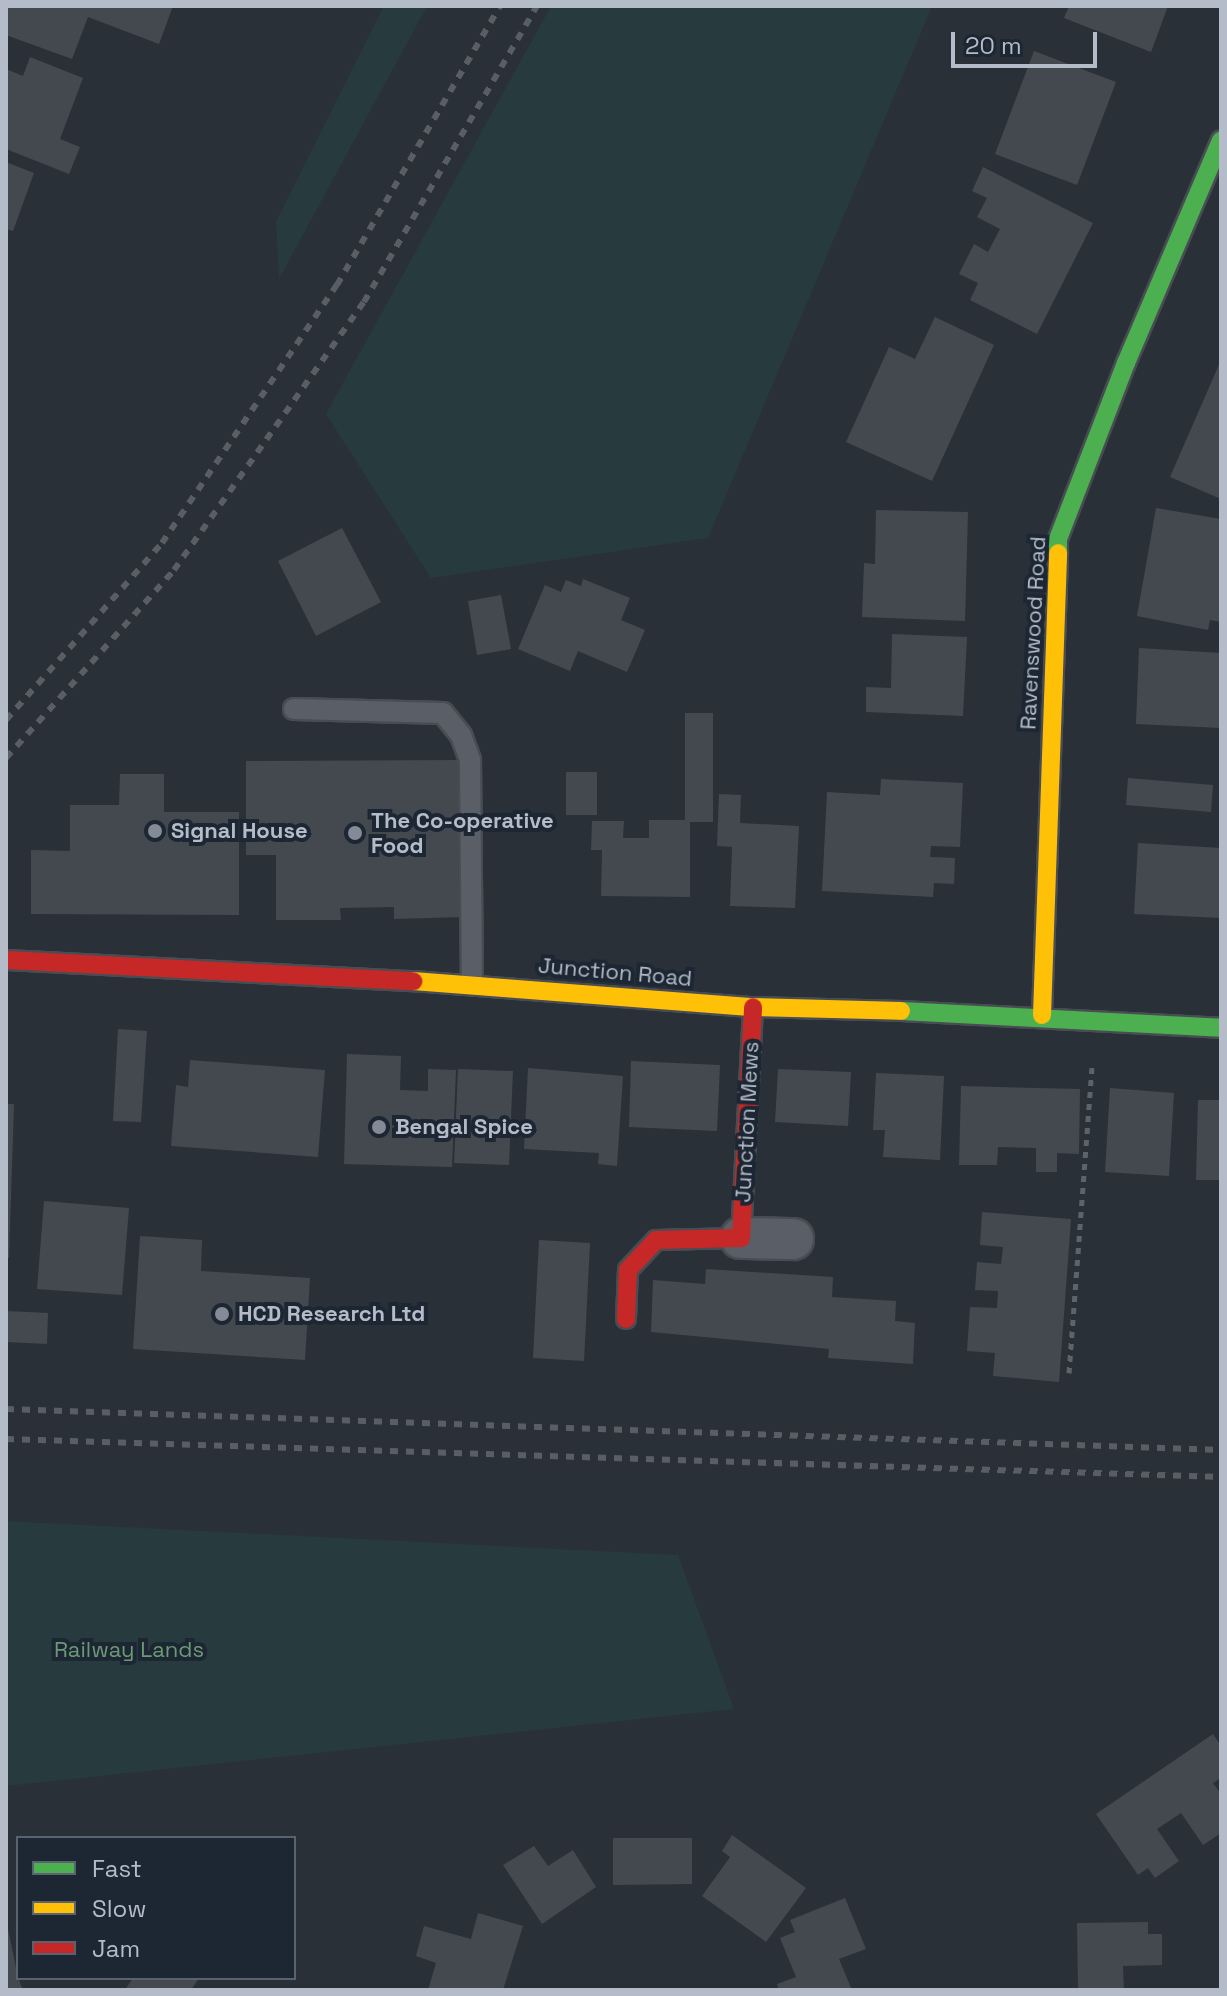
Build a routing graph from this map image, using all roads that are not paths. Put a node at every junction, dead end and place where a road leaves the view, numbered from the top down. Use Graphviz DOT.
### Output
graph roads {
  1 [pos="1221,140"];
  2 [pos="294,709"];
  3 [pos="6,960"];
  4 [pos="472,984"];
  5 [pos="753,1007"];
  6 [pos="1042,1015"];
  7 [pos="1221,1028"];
  8 [pos="741,1238"];
  9 [pos="793,1239"];
  10 [pos="626,1319"];
  1 -- 6 [label="street, Ravenswood Road"];
  2 -- 4 [label="lane"];
  3 -- 4 [label="street, Junction Road"];
  4 -- 5 [label="street, Junction Road"];
  5 -- 6 [label="street, Junction Road"];
  5 -- 8 [label="street, Junction Mews"];
  6 -- 7 [label="street, Junction Road"];
  8 -- 9 [label="street"];
  8 -- 10 [label="street"];
}
